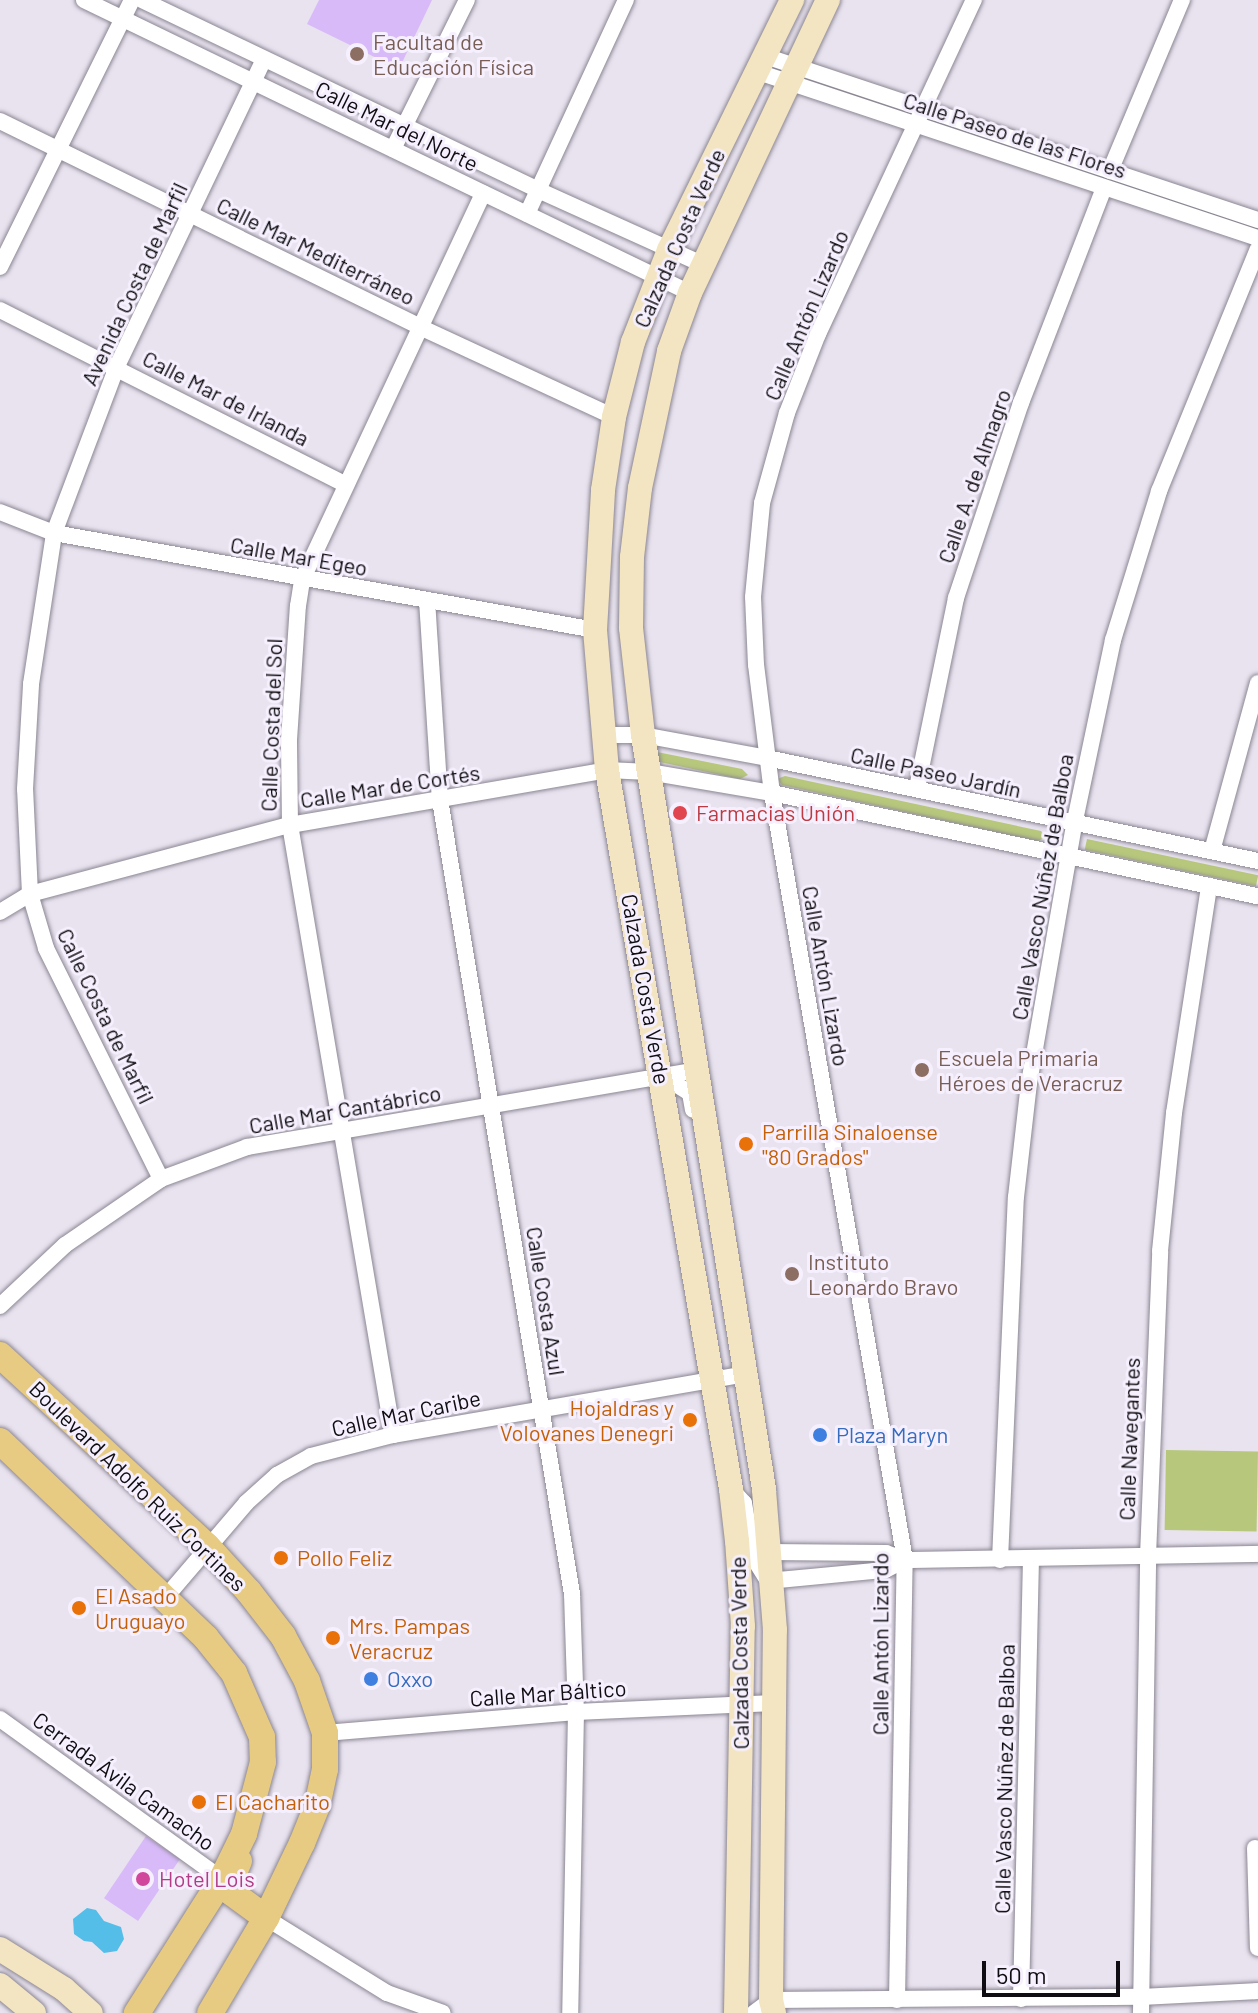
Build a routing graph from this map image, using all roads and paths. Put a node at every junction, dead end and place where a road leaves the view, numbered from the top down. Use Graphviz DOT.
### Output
graph roads {
  1 [pos="84,0"];
  2 [pos="132,0"];
  3 [pos="142,0"];
  4 [pos="467,0"];
  5 [pos="626,0"];
  6 [pos="792,0"];
  7 [pos="828,0"];
  8 [pos="974,0"];
  9 [pos="1182,0"];
  10 [pos="123,18"];
  11 [pos="264,59"];
  12 [pos="761,64"];
  13 [pos="792,74"];
  14 [pos="254,81"];
  15 [pos="918,117"];
  16 [pos="0,121"];
  17 [pos="405,126"];
  18 [pos="58,148"];
  19 [pos="393,149"];
  20 [pos="1107,180"];
  21 [pos="538,190"];
  22 [pos="483,193"];
  23 [pos="191,214"];
  24 [pos="527,214"];
  25 [pos="1258,220"];
  26 [pos="1258,238"];
  27 [pos="1258,249"];
  28 [pos="669,250"];
  29 [pos="704,265"];
  30 [pos="0,267"];
  31 [pos="657,278"];
  32 [pos="690,293"];
  33 [pos="0,310"];
  34 [pos="418,326"];
  35 [pos="117,366"];
  36 [pos="614,417"];
  37 [pos="345,484"];
  38 [pos="0,512"];
  39 [pos="54,533"];
  40 [pos="302,580"];
  41 [pos="427,600"];
  42 [pos="595,630"];
  43 [pos="1258,683"];
  44 [pos="604,735"];
  45 [pos="643,735"];
  46 [pos="767,758"];
  47 [pos="607,770"];
  48 [pos="649,772"];
  49 [pos="917,788"];
  50 [pos="772,793"];
  51 [pos="440,800"];
  52 [pos="290,825"];
  53 [pos="1074,825"];
  54 [pos="1212,851"];
  55 [pos="1068,855"];
  56 [pos="1258,861"];
  57 [pos="1209,886"];
  58 [pos="30,894"];
  59 [pos="1258,896"];
  60 [pos="0,912"];
  61 [pos="696,1070"];
  62 [pos="661,1075"];
  63 [pos="493,1106"];
  64 [pos="344,1130"];
  65 [pos="713,1177"];
  66 [pos="161,1179"];
  67 [pos="0,1306"];
  68 [pos="0,1355"];
  69 [pos="745,1374"];
  70 [pos="713,1379"];
  71 [pos="541,1409"];
  72 [pos="393,1435"];
  73 [pos="0,1441"];
  74 [pos="731,1489"];
  75 [pos="207,1546"];
  76 [pos="766,1552"];
  77 [pos="1258,1554"];
  78 [pos="1148,1556"];
  79 [pos="905,1560"];
  80 [pos="1000,1560"];
  81 [pos="1031,1560"];
  82 [pos="768,1581"];
  83 [pos="165,1598"];
  84 [pos="741,1703"];
  85 [pos="774,1703"];
  86 [pos="576,1712"];
  87 [pos="0,1719"];
  88 [pos="325,1733"];
  89 [pos="773,1821"];
  90 [pos="244,1834"];
  91 [pos="1255,1848"];
  92 [pos="222,1879"];
  93 [pos="738,1885"];
  94 [pos="266,1918"];
  95 [pos="1258,1948"];
  96 [pos="0,1949"];
  97 [pos="0,1985"];
  98 [pos="1258,1991"];
  99 [pos="1021,1999"];
  100 [pos="897,2000"];
  101 [pos="1141,2005"];
  102 [pos="762,2010"];
  103 [pos="34,2013"];
  104 [pos="91,2013"];
  105 [pos="137,2013"];
  106 [pos="210,2013"];
  107 [pos="443,2013"];
  108 [pos="570,2013"];
  109 [pos="736,2013"];
  1 -- 10 [label="street, Calle Mar del Norte"];
  2 -- 10 [label="street"];
  3 -- 11 [label="street, Calle Mar del Norte"];
  4 -- 17 [label="street"];
  5 -- 21 [label="street"];
  6 -- 12 [label="main road, Calzada Costa Verde"];
  7 -- 13 [label="main road, Calzada Costa Verde"];
  8 -- 15 [label="street, Calle Antón Lizardo"];
  9 -- 20 [label="street, Calle A. de Almagro"];
  10 -- 14 [label="street, Calle Mar del Norte"];
  10 -- 18 [label="street"];
  11 -- 14 [label="street, Avenida Costa de Marfil"];
  11 -- 17 [label="street, Calle Mar del Norte"];
  12 -- 13 [label="street, Calle Paseo de las Flores"];
  12 -- 28 [label="main road, Calzada Costa Verde"];
  13 -- 15 [label="street, Calle Paseo de las Flores"];
  13 -- 29 [label="main road, Calzada Costa Verde"];
  14 -- 19 [label="street, Calle Mar del Norte"];
  14 -- 23 [label="street, Avenida Costa de Marfil"];
  15 -- 20 [label="street, Calle Paseo de las Flores"];
  15 -- 46 [label="street, Calle Antón Lizardo"];
  16 -- 18 [label="street, Calle Mar Mediterráneo"];
  17 -- 19 [label="street"];
  17 -- 21 [label="street, Calle Mar del Norte"];
  18 -- 23 [label="street, Calle Mar Mediterráneo"];
  18 -- 30 [label="street"];
  19 -- 22 [label="street, Calle Mar del Norte"];
  20 -- 25 [label="street, Calle Paseo de las Flores"];
  20 -- 26 [label="street, Calle Paseo de las Flores"];
  20 -- 49 [label="street, Calle A. de Almagro"];
  21 -- 24 [label="street"];
  21 -- 28 [label="street, Calle Mar del Norte"];
  22 -- 24 [label="street, Calle Mar del Norte"];
  22 -- 34 [label="street, Calle Costa del Sol"];
  23 -- 34 [label="street, Calle Mar Mediterráneo"];
  23 -- 35 [label="street, Avenida Costa de Marfil"];
  24 -- 31 [label="street, Calle Mar del Norte"];
  27 -- 53 [label="street, Calle Vasco Núñez de Balboa"];
  28 -- 29 [label="street, Calle Mar del Norte"];
  28 -- 31 [label="main road, Calzada Costa Verde"];
  29 -- 32 [label="main road, Calzada Costa Verde"];
  31 -- 32 [label="street, Calle Mar del Norte"];
  31 -- 36 [label="main road, Calzada Costa Verde"];
  32 -- 45 [label="main road, Calzada Costa Verde"];
  33 -- 35 [label="street, Calle Mar de Irlanda"];
  34 -- 36 [label="street, Calle Mar Mediterráneo"];
  34 -- 37 [label="street, Calle Costa del Sol"];
  35 -- 37 [label="street, Calle Mar de Irlanda"];
  35 -- 39 [label="street, Avenida Costa de Marfil"];
  36 -- 42 [label="main road, Calzada Costa Verde"];
  37 -- 40 [label="street, Calle Costa del Sol"];
  38 -- 39 [label="street, Calle Mar Egeo"];
  39 -- 40 [label="street, Calle Mar Egeo"];
  39 -- 58 [label="street, Calle Costa de Marfil"];
  40 -- 41 [label="street, Calle Mar Egeo"];
  40 -- 52 [label="street, Calle Costa del Sol"];
  41 -- 42 [label="street, Calle Mar Egeo"];
  41 -- 51 [label="street, Calle Costa Azul"];
  42 -- 44 [label="main road, Calzada Costa Verde"];
  43 -- 54 [label="street"];
  44 -- 45 [label="street, Calle Paseo Jardín"];
  44 -- 47 [label="main road, Calzada Costa Verde"];
  45 -- 46 [label="street, Calle Paseo Jardín"];
  45 -- 48 [label="main road, Calzada Costa Verde"];
  46 -- 49 [label="street, Calle Paseo Jardín"];
  46 -- 50 [label="street, Calle Antón Lizardo"];
  47 -- 48 [label="street"];
  47 -- 51 [label="street, Calle Mar de Cortés"];
  47 -- 62 [label="main road, Calzada Costa Verde"];
  48 -- 50 [label="street"];
  48 -- 61 [label="main road, Calzada Costa Verde"];
  49 -- 53 [label="street, Calle Paseo Jardín"];
  50 -- 55 [label="street"];
  50 -- 79 [label="street, Calle Antón Lizardo"];
  51 -- 52 [label="street, Calle Mar de Cortés"];
  51 -- 63 [label="street, Calle Costa Azul"];
  52 -- 58 [label="street, Calle Mar de Cortés"];
  52 -- 64 [label="street, Calle Costa del Sol"];
  53 -- 54 [label="street, Calle Paseo Jardín"];
  53 -- 55 [label="street, Calle Vasco Núñez de Balboa"];
  54 -- 56 [label="street, Calle Paseo Jardín"];
  55 -- 57 [label="street"];
  55 -- 80 [label="street, Calle Vasco Núñez de Balboa"];
  57 -- 59 [label="street"];
  57 -- 78 [label="street, Calle Navegantes"];
  58 -- 60 [label="street, Calle Mar de Cortés"];
  58 -- 66 [label="street, Calle Costa de Marfil"];
  61 -- 62 [label="street, Calle Mar Cantábrico"];
  61 -- 65 [label="main road, Calzada Costa Verde"];
  62 -- 63 [label="street, Calle Mar Cantábrico"];
  62 -- 65 [label="street"];
  62 -- 70 [label="main road, Calzada Costa Verde"];
  63 -- 64 [label="street, Calle Mar Cantábrico"];
  63 -- 71 [label="street, Calle Costa Azul"];
  64 -- 66 [label="street, Calle Mar Cantábrico"];
  64 -- 72 [label="street, Calle Costa del Sol"];
  65 -- 69 [label="main road, Calzada Costa Verde"];
  66 -- 67 [label="street, Calle Mar Cantábrico"];
  68 -- 75 [label="main road, Boulevard Adolfo Ruiz Cortines"];
  69 -- 70 [label="street, Calle Mar Caribe"];
  69 -- 76 [label="main road, Calzada Costa Verde"];
  70 -- 71 [label="street, Calle Mar Caribe"];
  70 -- 74 [label="main road, Calzada Costa Verde"];
  71 -- 72 [label="street, Calle Mar Caribe"];
  71 -- 86 [label="street, Calle Costa Azul"];
  72 -- 75 [label="street, Calle Mar Caribe"];
  73 -- 83 [label="main road"];
  74 -- 82 [label="street"];
  74 -- 84 [label="main road, Calzada Costa Verde"];
  75 -- 83 [label="street, Calle Mar Caribe"];
  75 -- 88 [label="main road, Boulevard Adolfo Ruiz Cortines"];
  76 -- 79 [label="street"];
  76 -- 82 [label="main road, Calzada Costa Verde"];
  77 -- 78 [label="street"];
  78 -- 81 [label="street"];
  78 -- 101 [label="street, Calle Navegantes"];
  79 -- 80 [label="street"];
  79 -- 82 [label="street"];
  79 -- 100 [label="street, Calle Antón Lizardo"];
  80 -- 81 [label="street"];
  81 -- 99 [label="street, Calle Vasco Núñez de Balboa"];
  82 -- 85 [label="main road, Calzada Costa Verde"];
  83 -- 90 [label="main road"];
  84 -- 85 [label="street, Calle Mar Báltico"];
  84 -- 86 [label="street, Calle Mar Báltico"];
  84 -- 89 [label="street"];
  84 -- 93 [label="main road, Calzada Costa Verde"];
  85 -- 89 [label="main road, Calzada Costa Verde"];
  86 -- 88 [label="street, Calle Mar Báltico"];
  86 -- 108 [label="street, Calle Costa Azul"];
  87 -- 92 [label="street, Cerrada Ávila Camacho"];
  88 -- 94 [label="main road, Boulevard Adolfo Ruiz Cortines"];
  89 -- 102 [label="main road, Calzada Costa Verde"];
  90 -- 92 [label="main road"];
  90 -- 94 [label="main road"];
  91 -- 95 [label="street"];
  92 -- 105 [label="main road"];
  93 -- 102 [label="street"];
  93 -- 109 [label="main road, Calzada Costa Verde"];
  94 -- 106 [label="main road, Boulevard Adolfo Ruiz Cortines"];
  94 -- 107 [label="street"];
  96 -- 104 [label="main road"];
  97 -- 103 [label="main road"];
  98 -- 101 [label="street"];
  99 -- 100 [label="street"];
  99 -- 101 [label="street"];
  100 -- 102 [label="street"];
}
